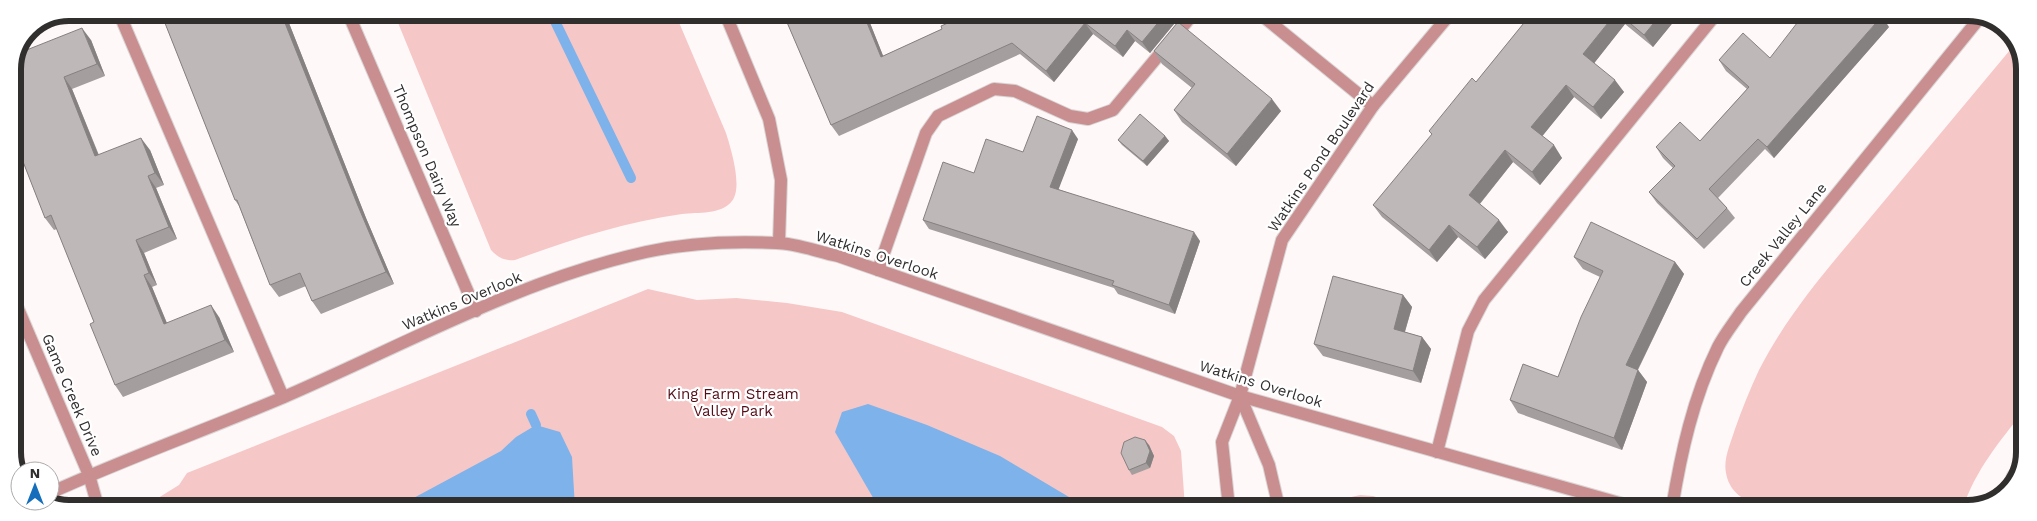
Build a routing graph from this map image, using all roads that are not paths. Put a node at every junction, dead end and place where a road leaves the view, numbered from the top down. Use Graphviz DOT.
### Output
graph roads {
  1 [pos="123,21"];
  2 [pos="351,21"];
  3 [pos="728,21"];
  4 [pos="1187,21"];
  5 [pos="1270,21"];
  6 [pos="1444,21"];
  7 [pos="1711,21"];
  8 [pos="1976,22"];
  9 [pos="1373,106"];
  10 [pos="778,242"];
  11 [pos="878,270"];
  12 [pos="476,311"];
  13 [pos="21,315"];
  14 [pos="1240,396"];
  15 [pos="283,397"];
  16 [pos="1437,452"];
  17 [pos="89,475"];
  18 [pos="60,488"];
  19 [pos="96,500"];
  20 [pos="1227,500"];
  21 [pos="1276,500"];
  22 [pos="1609,500"];
  23 [pos="1673,500"];
  1 -- 15 [label="street"];
  2 -- 12 [label="street, Thompson Dairy Way"];
  3 -- 10 [label="street"];
  4 -- 11 [label="street"];
  5 -- 9 [label="street"];
  6 -- 9 [label="street, Watkins Pond Boulevard"];
  7 -- 16 [label="street"];
  8 -- 23 [label="street, Creek Valley Lane"];
  9 -- 14 [label="street, Watkins Pond Boulevard"];
  10 -- 11 [label="street, Watkins Overlook"];
  10 -- 12 [label="street, Watkins Overlook"];
  11 -- 14 [label="street, Watkins Overlook"];
  12 -- 15 [label="street, Watkins Overlook"];
  13 -- 17 [label="street, Game Creek Drive"];
  14 -- 16 [label="street, Watkins Overlook"];
  14 -- 20 [label="street, Watkins Pond Boulevard"];
  14 -- 21 [label="street"];
  15 -- 17 [label="street, Watkins Overlook"];
  16 -- 22 [label="street, Watkins Overlook"];
  17 -- 18 [label="street, Watkins Overlook"];
  17 -- 19 [label="street, Game Creek Drive"];
}
